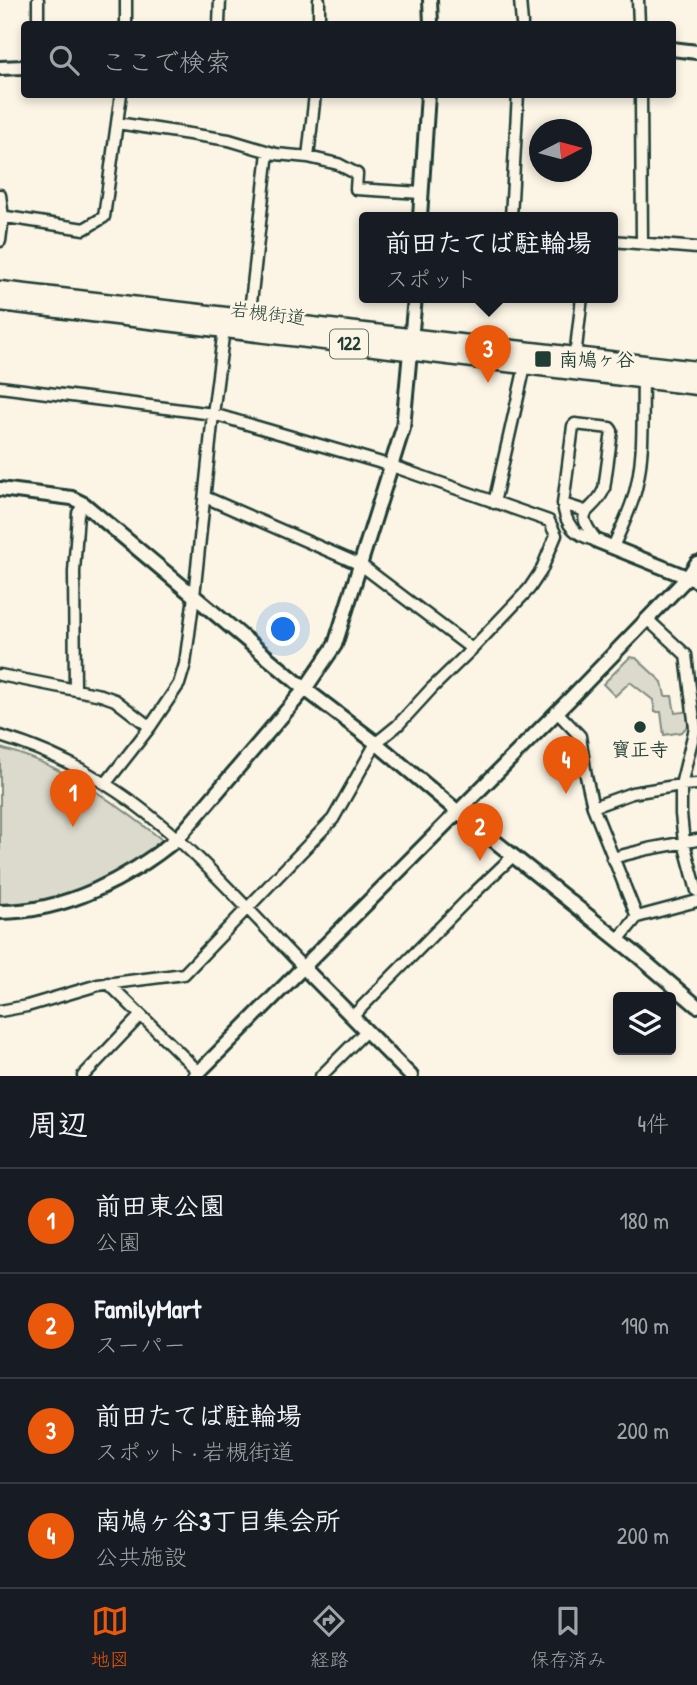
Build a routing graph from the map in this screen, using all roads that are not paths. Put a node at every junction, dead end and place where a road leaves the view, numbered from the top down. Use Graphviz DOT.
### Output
graph roads {
  1 [pos="38,0"];
  2 [pos="126,0"];
  3 [pos="220,0"];
  4 [pos="319,0"];
  5 [pos="430,0"];
  6 [pos="520,0"];
  7 [pos="638,0"];
  8 [pos="38,21"];
  9 [pos="126,21"];
  10 [pos="219,21"];
  11 [pos="319,21"];
  12 [pos="431,21"];
  13 [pos="522,21"];
  14 [pos="639,21"];
  15 [pos="676,49"];
  16 [pos="697,52"];
  17 [pos="21,67"];
  18 [pos="0,68"];
  19 [pos="120,98"];
  20 [pos="315,98"];
  21 [pos="428,98"];
  22 [pos="518,98"];
  23 [pos="641,98"];
  24 [pos="117,123"];
  25 [pos="268,152"];
  26 [pos="308,157"];
  27 [pos="421,193"];
  28 [pos="0,195"];
  29 [pos="419,212"];
  30 [pos="511,212"];
  31 [pos="2,216"];
  32 [pos="0,241"];
  33 [pos="618,241"];
  34 [pos="642,243"];
  35 [pos="697,248"];
  36 [pos="0,290"];
  37 [pos="0,302"];
  38 [pos="414,303"];
  39 [pos="581,303"];
  40 [pos="249,320"];
  41 [pos="224,329"];
  42 [pos="411,345"];
  43 [pos="575,357"];
  44 [pos="525,366"];
  45 [pos="697,370"];
  46 [pos="643,379"];
  47 [pos="697,386"];
  48 [pos="0,387"];
  49 [pos="213,414"];
  50 [pos="392,466"];
  51 [pos="0,489"];
  52 [pos="205,497"];
  53 [pos="494,503"];
  54 [pos="84,504"];
  55 [pos="563,504"];
  56 [pos="585,511"];
  57 [pos="597,541"];
  58 [pos="612,547"];
  59 [pos="697,563"];
  60 [pos="360,565"];
  61 [pos="692,580"];
  62 [pos="194,596"];
  63 [pos="647,619"];
  64 [pos="472,649"];
  65 [pos="0,675"];
  66 [pos="75,689"];
  67 [pos="305,689"];
  68 [pos="557,712"];
  69 [pos="150,727"];
  70 [pos="696,728"];
  71 [pos="0,736"];
  72 [pos="376,743"];
  73 [pos="106,783"];
  74 [pos="697,784"];
  75 [pos="681,785"];
  76 [pos="593,807"];
  77 [pos="457,811"];
  78 [pos="178,838"];
  79 [pos="697,840"];
  80 [pos="684,843"];
  81 [pos="513,856"];
  82 [pos="612,858"];
  83 [pos="697,891"];
  84 [pos="697,901"];
  85 [pos="248,910"];
  86 [pos="0,912"];
  87 [pos="637,917"];
  88 [pos="618,940"];
  89 [pos="303,967"];
  90 [pos="108,983"];
  91 [pos="697,1006"];
  92 [pos="0,1011"];
  93 [pos="140,1016"];
  94 [pos="352,1017"];
  95 [pos="366,1031"];
  96 [pos="197,1074"];
  97 [pos="83,1076"];
  98 [pos="321,1076"];
  99 [pos="411,1076"];
  1 -- 8 [label="street"];
  2 -- 9 [label="street"];
  3 -- 10 [label="street"];
  4 -- 11 [label="street"];
  5 -- 12 [label="street"];
  6 -- 13 [label="street"];
  7 -- 14 [label="street"];
  15 -- 16 [label="street"];
  17 -- 18 [label="street"];
  19 -- 24 [label="street"];
  20 -- 26 [label="street"];
  21 -- 27 [label="street"];
  22 -- 30 [label="street"];
  23 -- 34 [label="street"];
  24 -- 25 [label="street"];
  24 -- 31 [label="street"];
  25 -- 26 [label="street"];
  25 -- 40 [label="street"];
  26 -- 27 [label="street"];
  27 -- 29 [label="street"];
  28 -- 31 [label="street"];
  31 -- 32 [label="street"];
  33 -- 34 [label="street"];
  34 -- 35 [label="street"];
  36 -- 40 [label="highway, 岩槻街道 / 122"];
  37 -- 41 [label="highway, 岩槻街道 / 122"];
  38 -- 42 [label="street"];
  39 -- 43 [label="street"];
  40 -- 42 [label="highway, 岩槻街道 / 122"];
  41 -- 42 [label="highway, 岩槻街道 / 122"];
  41 -- 49 [label="street"];
  42 -- 43 [label="highway, 岩槻街道 / 122"];
  42 -- 44 [label="highway, 岩槻街道 / 122"];
  42 -- 50 [label="street"];
  43 -- 45 [label="highway, 岩槻街道 / 122"];
  44 -- 46 [label="highway, 岩槻街道 / 122"];
  44 -- 53 [label="street"];
  46 -- 47 [label="highway, 岩槻街道 / 122"];
  46 -- 58 [label="street"];
  48 -- 49 [label="street"];
  49 -- 50 [label="street"];
  49 -- 52 [label="street"];
  50 -- 53 [label="street"];
  50 -- 60 [label="street"];
  51 -- 54 [label="street"];
  52 -- 60 [label="street"];
  52 -- 62 [label="street"];
  53 -- 64 [label="street"];
  54 -- 62 [label="street"];
  54 -- 66 [label="street"];
  55 -- 56 [label="street"];
  55 -- 56 [label="street"];
  55 -- 57 [label="street"];
  56 -- 57 [label="street"];
  57 -- 58 [label="street"];
  58 -- 61 [label="street"];
  59 -- 61 [label="street"];
  60 -- 64 [label="street"];
  60 -- 67 [label="street"];
  61 -- 63 [label="street"];
  62 -- 67 [label="street"];
  62 -- 69 [label="street"];
  63 -- 68 [label="street"];
  63 -- 70 [label="street"];
  64 -- 72 [label="street"];
  65 -- 66 [label="street"];
  66 -- 69 [label="street"];
  67 -- 72 [label="street"];
  67 -- 78 [label="street"];
  68 -- 76 [label="street"];
  68 -- 77 [label="street"];
  69 -- 73 [label="street"];
  70 -- 75 [label="street"];
  71 -- 73 [label="street"];
  72 -- 77 [label="street"];
  72 -- 85 [label="street"];
  73 -- 78 [label="street"];
  74 -- 75 [label="street"];
  75 -- 76 [label="street"];
  75 -- 80 [label="street"];
  76 -- 82 [label="street"];
  77 -- 81 [label="street"];
  77 -- 89 [label="street"];
  78 -- 85 [label="street"];
  78 -- 86 [label="street"];
  79 -- 80 [label="street"];
  80 -- 82 [label="street"];
  80 -- 83 [label="street"];
  81 -- 88 [label="street"];
  81 -- 94 [label="street"];
  82 -- 87 [label="street"];
  84 -- 87 [label="street"];
  85 -- 89 [label="street"];
  85 -- 90 [label="street"];
  87 -- 88 [label="street"];
  88 -- 91 [label="street"];
  89 -- 94 [label="street"];
  89 -- 96 [label="street"];
  90 -- 92 [label="street"];
  90 -- 93 [label="street"];
  93 -- 96 [label="street"];
  93 -- 97 [label="street"];
  94 -- 95 [label="street"];
  95 -- 98 [label="street"];
  95 -- 99 [label="street"];
}
